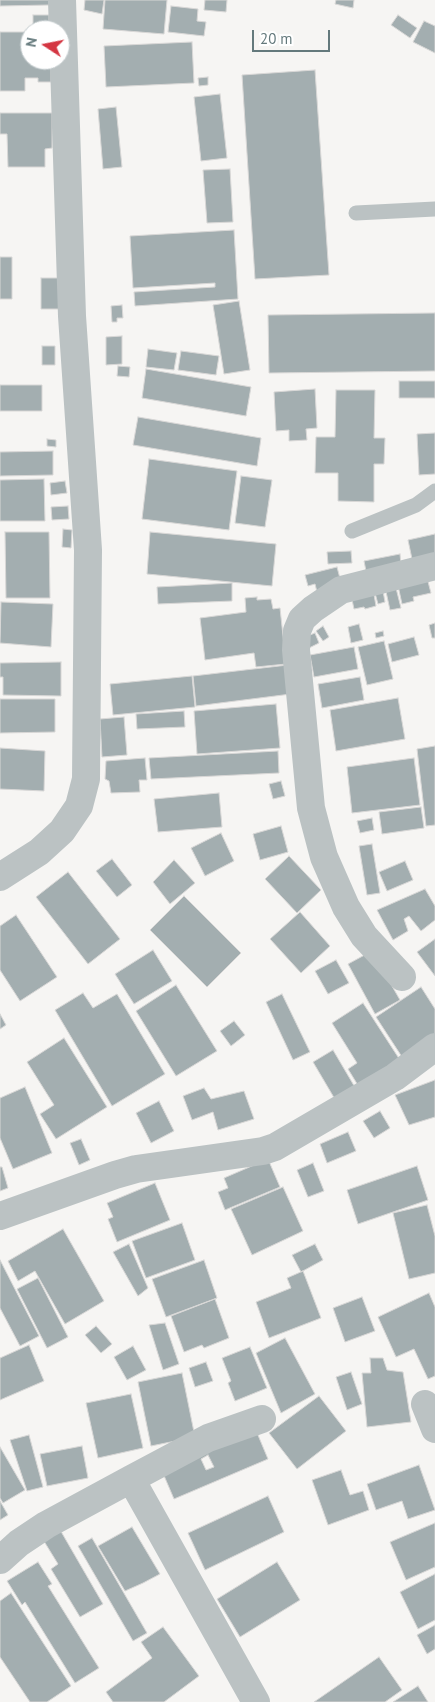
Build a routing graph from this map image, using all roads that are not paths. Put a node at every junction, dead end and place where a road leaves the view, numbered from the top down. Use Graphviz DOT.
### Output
graph roads {
  1 [pos="62,0"];
  2 [pos="435,209"];
  3 [pos="356,213"];
  4 [pos="435,491"];
  5 [pos="352,531"];
  6 [pos="435,566"];
  7 [pos="0,877"];
  8 [pos="402,977"];
  9 [pos="435,1047"];
  10 [pos="0,1216"];
  11 [pos="262,1419"];
  12 [pos="131,1479"];
  13 [pos="0,1560"];
  14 [pos="256,1702"];
  1 -- 7 [label="street"];
  2 -- 3 [label="lane"];
  4 -- 5 [label="lane"];
  6 -- 8 [label="street"];
  9 -- 10 [label="street"];
  11 -- 12 [label="street"];
  12 -- 13 [label="street"];
  12 -- 14 [label="street"];
}
